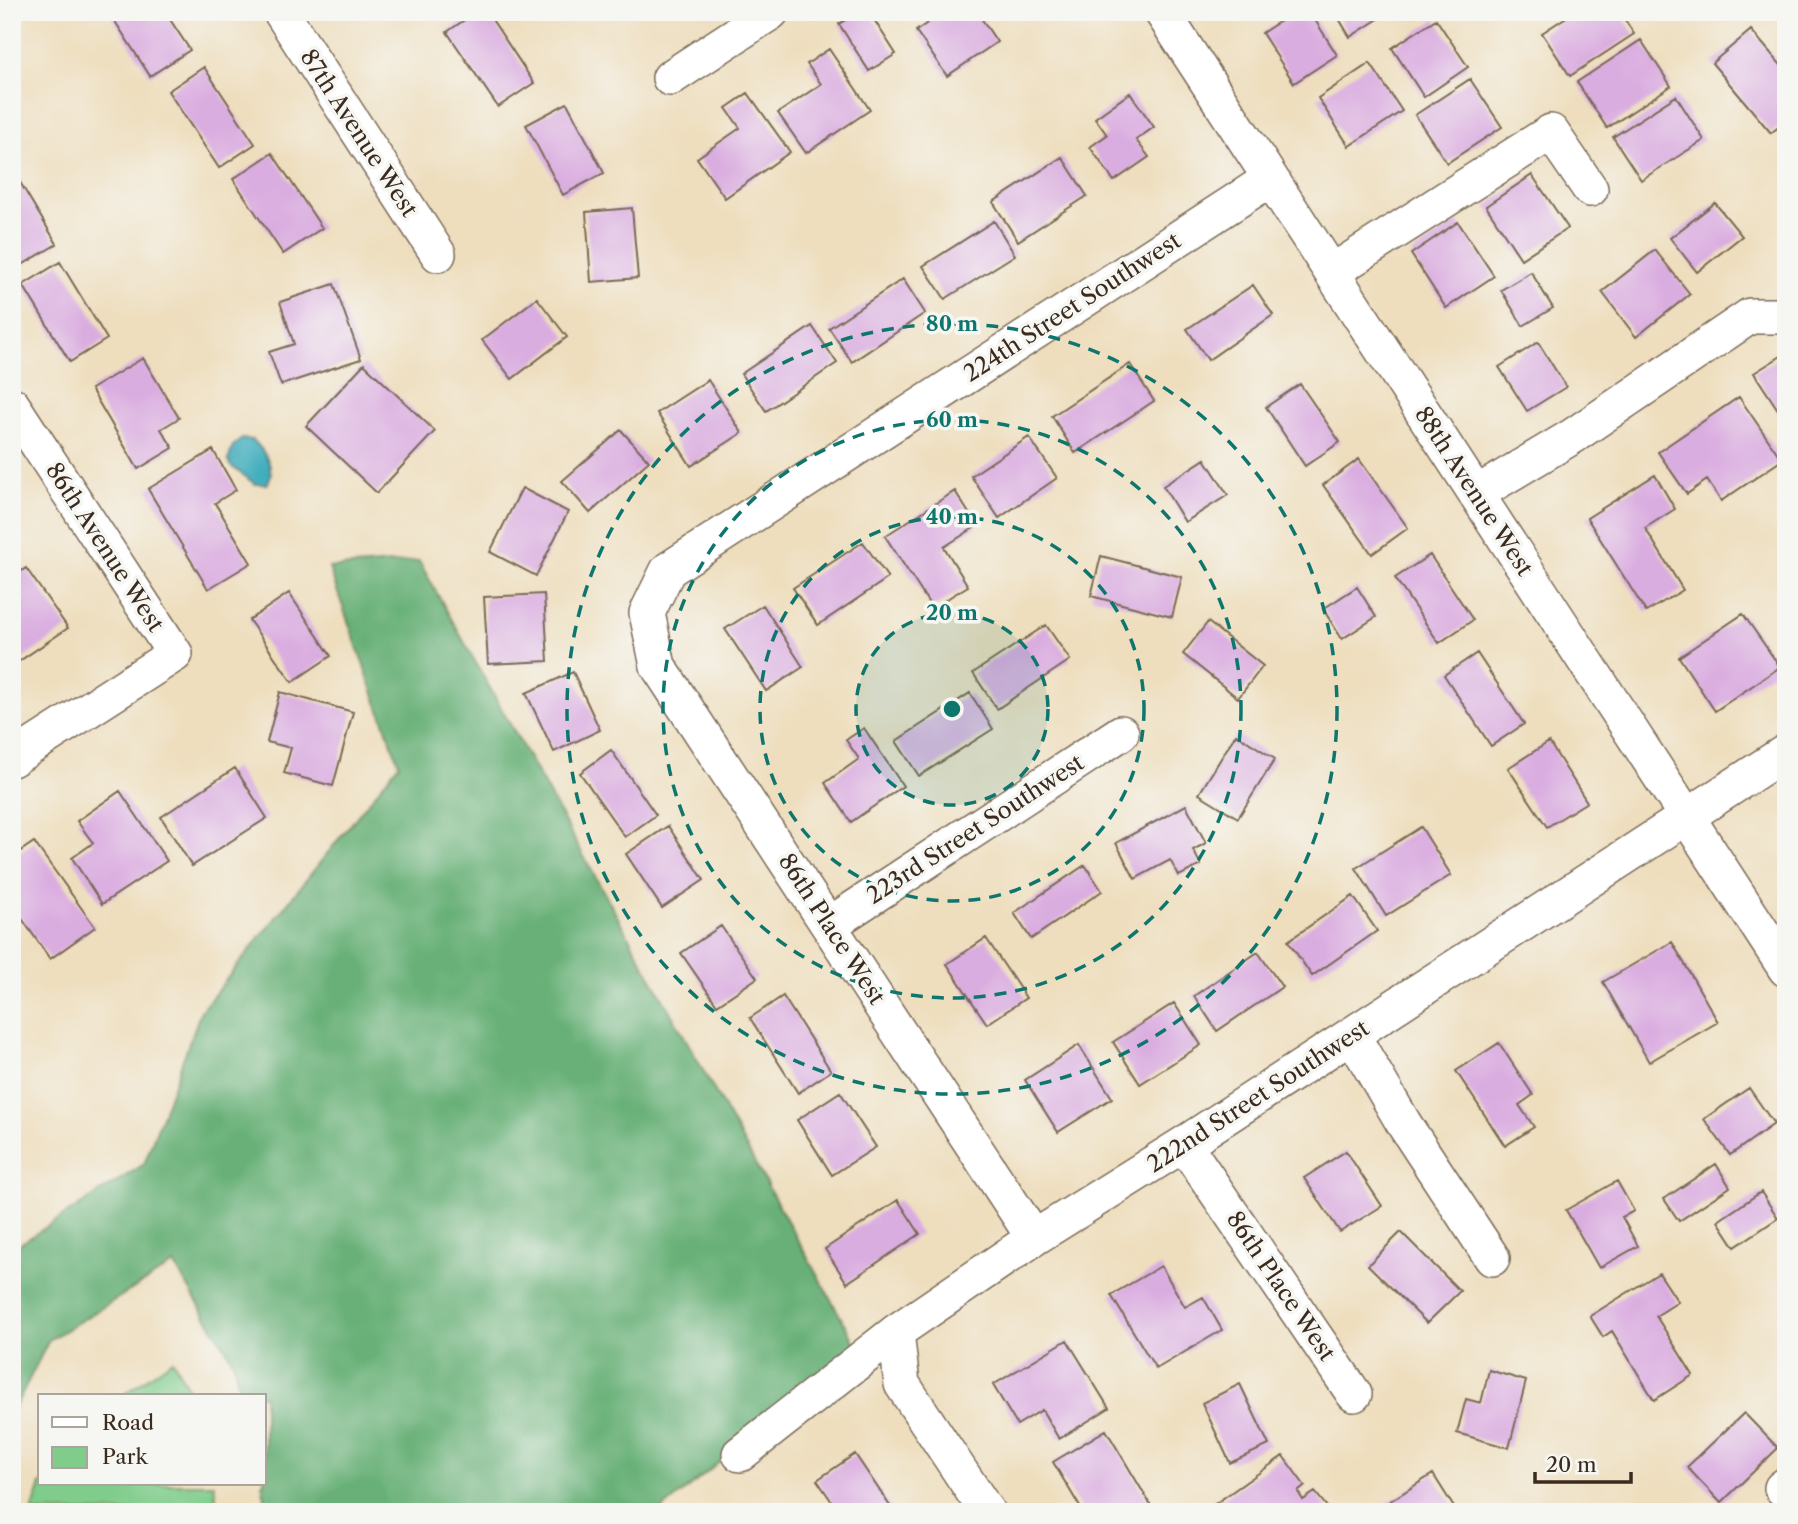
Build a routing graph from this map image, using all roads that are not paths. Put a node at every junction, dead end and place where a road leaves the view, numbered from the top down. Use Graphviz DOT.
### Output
graph roads {
  1 [pos="281,12"];
  2 [pos="771,12"];
  3 [pos="1162,12"];
  4 [pos="670,78"];
  5 [pos="1270,179"];
  6 [pos="1590,189"];
  7 [pos="438,254"];
  8 [pos="1332,272"];
  9 [pos="1786,316"];
  10 [pos="12,405"];
  11 [pos="1476,494"];
  12 [pos="647,613"];
  13 [pos="1121,733"];
  14 [pos="1786,752"];
  15 [pos="12,759"];
  16 [pos="1685,817"];
  17 [pos="830,925"];
  18 [pos="1786,969"];
  19 [pos="1352,1035"];
  20 [pos="1184,1144"];
  21 [pos="1034,1238"];
  22 [pos="1492,1258"];
  23 [pos="896,1332"];
  24 [pos="1354,1394"];
  25 [pos="740,1454"];
  26 [pos="986,1512"];
  1 -- 7 [label="street, 87th Avenue West"];
  2 -- 4 [label="street"];
  3 -- 5 [label="street, 88th Avenue West"];
  5 -- 8 [label="street, 88th Avenue West"];
  5 -- 12 [label="street, 224th Street Southwest"];
  6 -- 8 [label="street"];
  8 -- 11 [label="street, 88th Avenue West"];
  9 -- 11 [label="street"];
  10 -- 15 [label="street, 86th Avenue West"];
  11 -- 16 [label="street, 88th Avenue West"];
  12 -- 17 [label="street, 86th Place West"];
  13 -- 17 [label="street, 223rd Street Southwest"];
  14 -- 16 [label="street, 222nd Street Southwest"];
  16 -- 18 [label="street, 88th Avenue West"];
  16 -- 19 [label="street, 222nd Street Southwest"];
  17 -- 21 [label="street, 86th Place West"];
  19 -- 20 [label="street, 222nd Street Southwest"];
  19 -- 22 [label="street"];
  20 -- 21 [label="street, 222nd Street Southwest"];
  20 -- 24 [label="street, 86th Place West"];
  21 -- 23 [label="street, 222nd Street Southwest"];
  23 -- 25 [label="street, 222nd Street Southwest"];
  23 -- 26 [label="street"];
}
